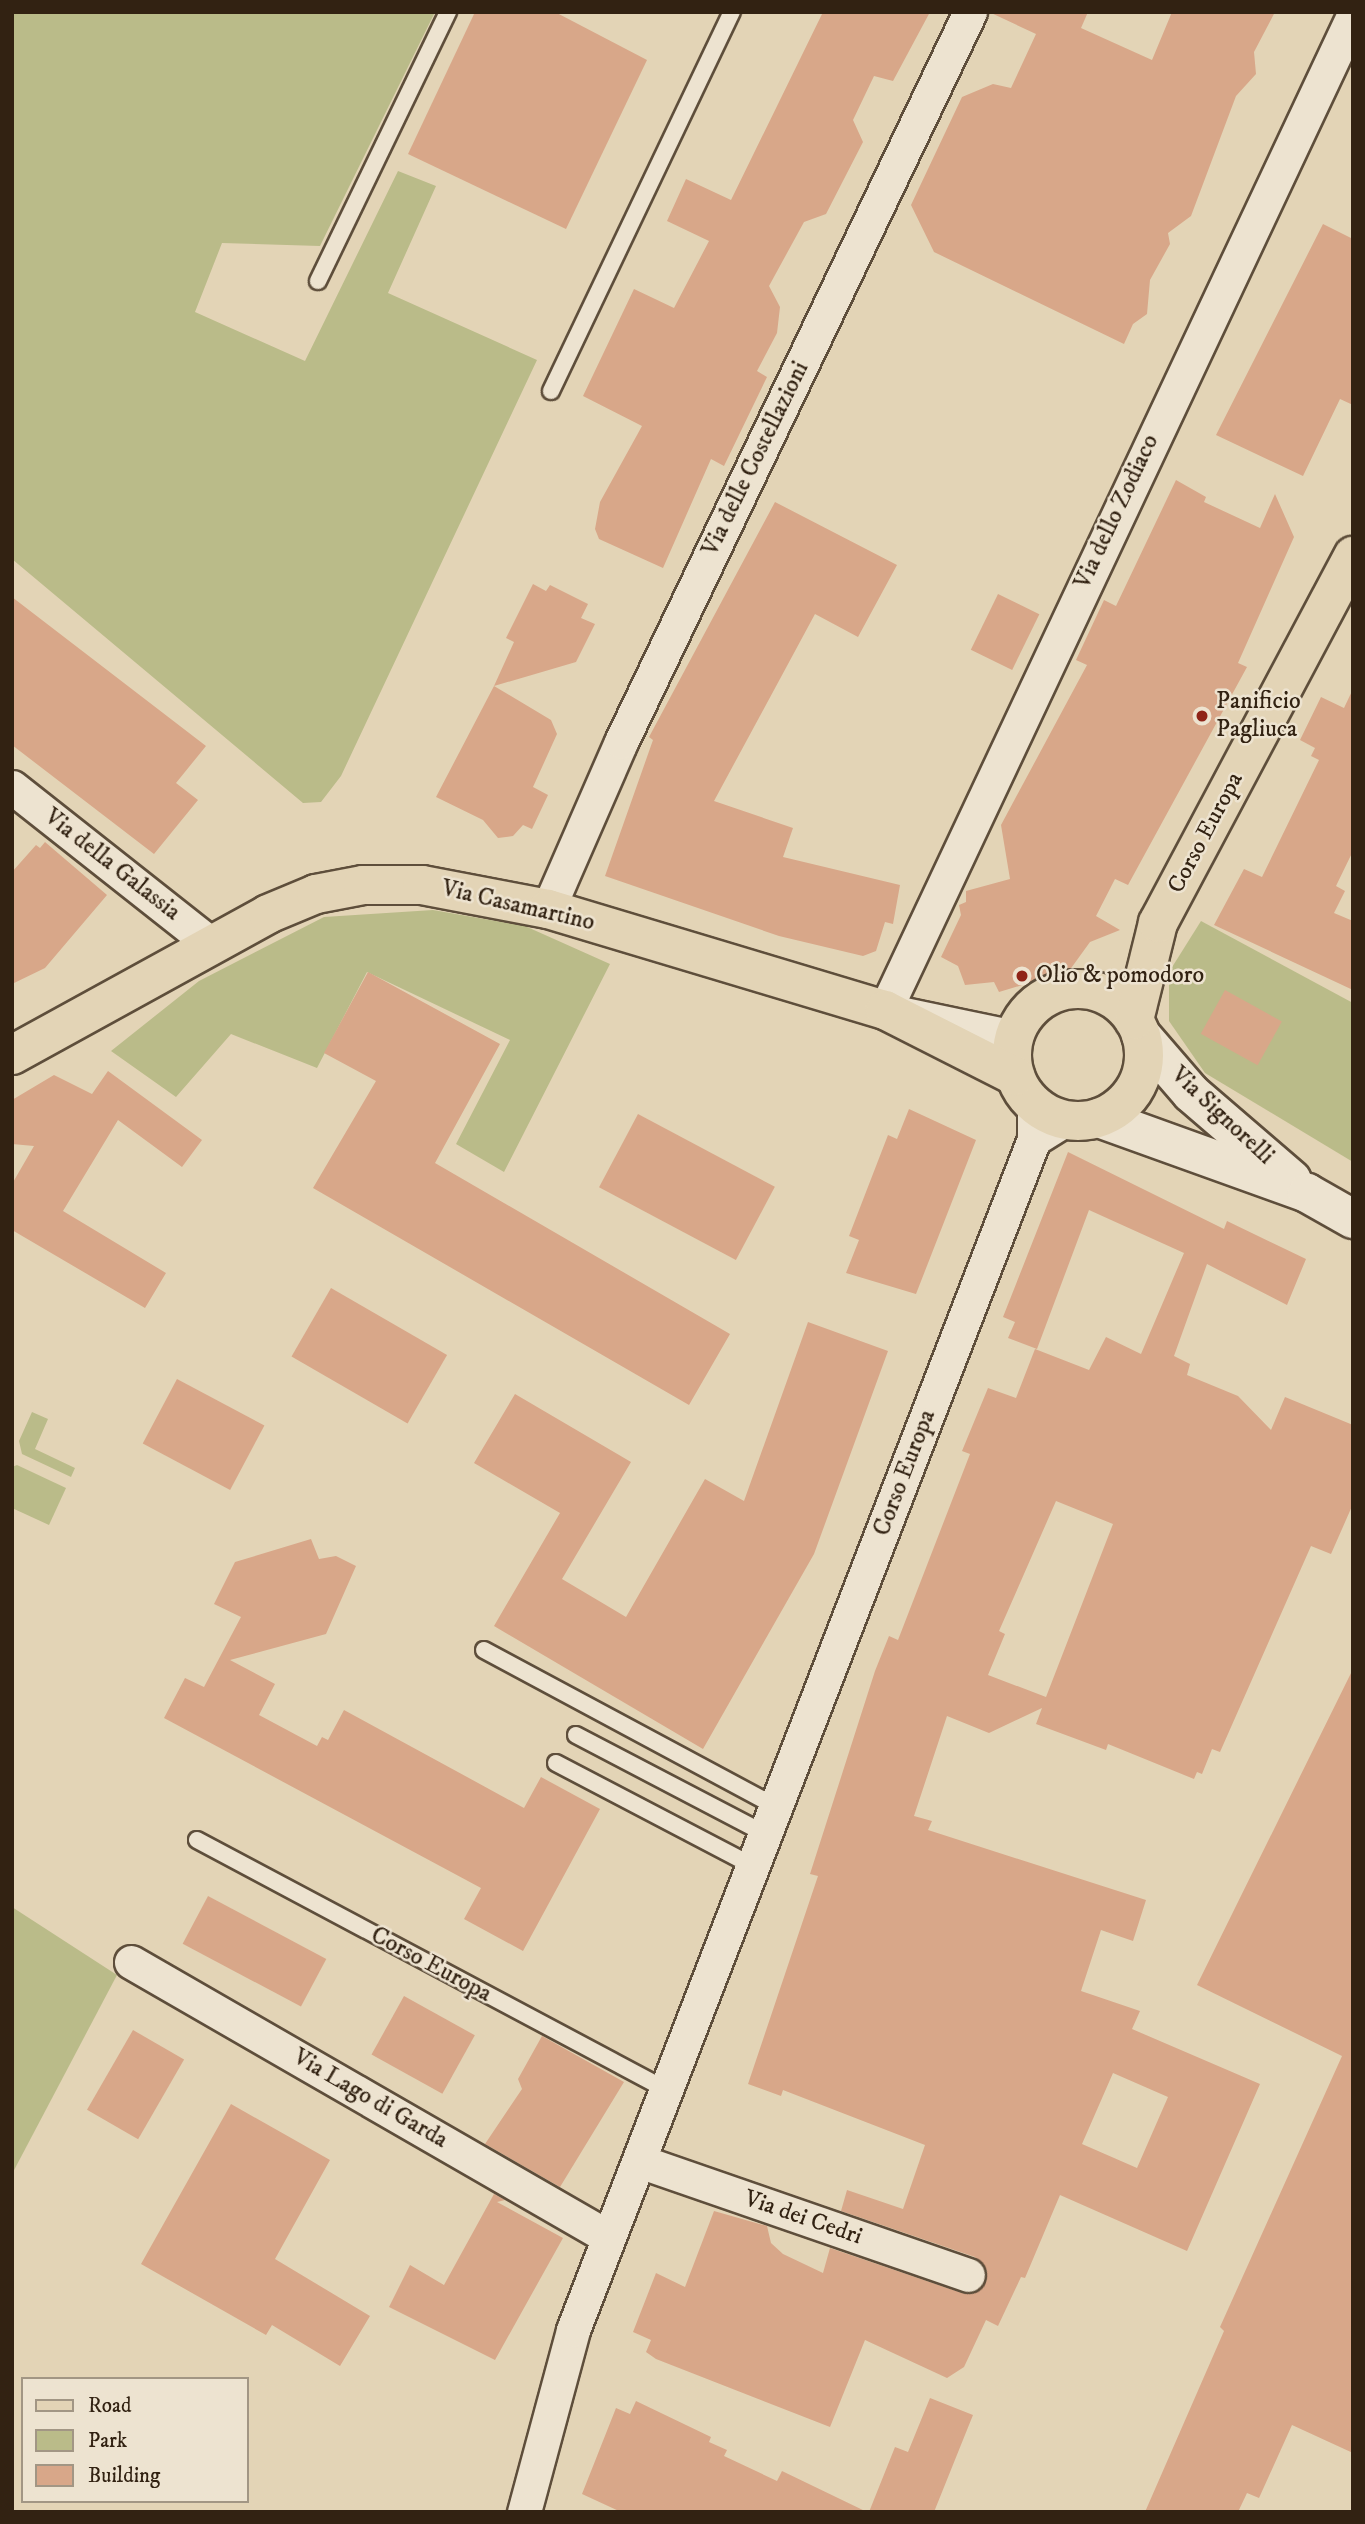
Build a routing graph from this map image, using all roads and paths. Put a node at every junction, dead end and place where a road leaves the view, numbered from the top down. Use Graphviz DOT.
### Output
graph roads {
  1 [pos="448,12"];
  2 [pos="732,12"];
  3 [pos="970,12"];
  4 [pos="1353,16"];
  5 [pos="318,281"];
  6 [pos="551,391"];
  7 [pos="1353,556"];
  8 [pos="12,787"];
  9 [pos="548,909"];
  10 [pos="1158,923"];
  11 [pos="211,944"];
  12 [pos="1091,991"];
  13 [pos="885,1010"];
  14 [pos="1138,1028"];
  15 [pos="1014,1037"];
  16 [pos="12,1055"];
  17 [pos="1049,1112"];
  18 [pos="1307,1193"];
  19 [pos="1353,1219"];
  20 [pos="484,1650"];
  21 [pos="576,1735"];
  22 [pos="556,1763"];
  23 [pos="770,1820"];
  24 [pos="197,1840"];
  25 [pos="753,1866"];
  26 [pos="131,1962"];
  27 [pos="665,2089"];
  28 [pos="639,2161"];
  29 [pos="608,2237"];
  30 [pos="968,2274"];
  31 [pos="530,2509"];
  1 -- 5 [label="lane"];
  2 -- 6 [label="lane"];
  3 -- 9 [label="street, Via delle Costellazioni"];
  4 -- 13 [label="street, Via dello Zodiaco"];
  7 -- 10 [label="main road, Corso Europa"];
  8 -- 11 [label="street, Via della Galassia"];
  9 -- 11 [label="main road, Via Casamartino"];
  9 -- 13 [label="main road, Via Casamartino"];
  10 -- 12 [label="main road, Corso Europa"];
  10 -- 14 [label="main road, Corso Europa"];
  11 -- 16 [label="main road, Via Casamartino"];
  12 -- 14 [label="main road"];
  12 -- 15 [label="main road"];
  13 -- 15 [label="street, Via Casamartino"];
  13 -- 17 [label="main road, Via Casamartino"];
  14 -- 17 [label="main road"];
  14 -- 18 [label="street, Via Signorelli"];
  15 -- 17 [label="main road"];
  17 -- 18 [label="street, Via Signorelli"];
  17 -- 23 [label="street, Corso Europa"];
  18 -- 19 [label="street, Via Signorelli"];
  20 -- 23 [label="lane"];
  21 -- 23 [label="lane"];
  22 -- 25 [label="lane"];
  23 -- 25 [label="street, Corso Europa"];
  24 -- 27 [label="lane, Corso Europa"];
  25 -- 27 [label="street, Corso Europa"];
  26 -- 29 [label="street, Via Lago di Garda"];
  27 -- 28 [label="street, Corso Europa"];
  28 -- 29 [label="street, Corso Europa"];
  28 -- 30 [label="street, Via dei Cedri"];
  29 -- 31 [label="street, Corso Europa"];
}
